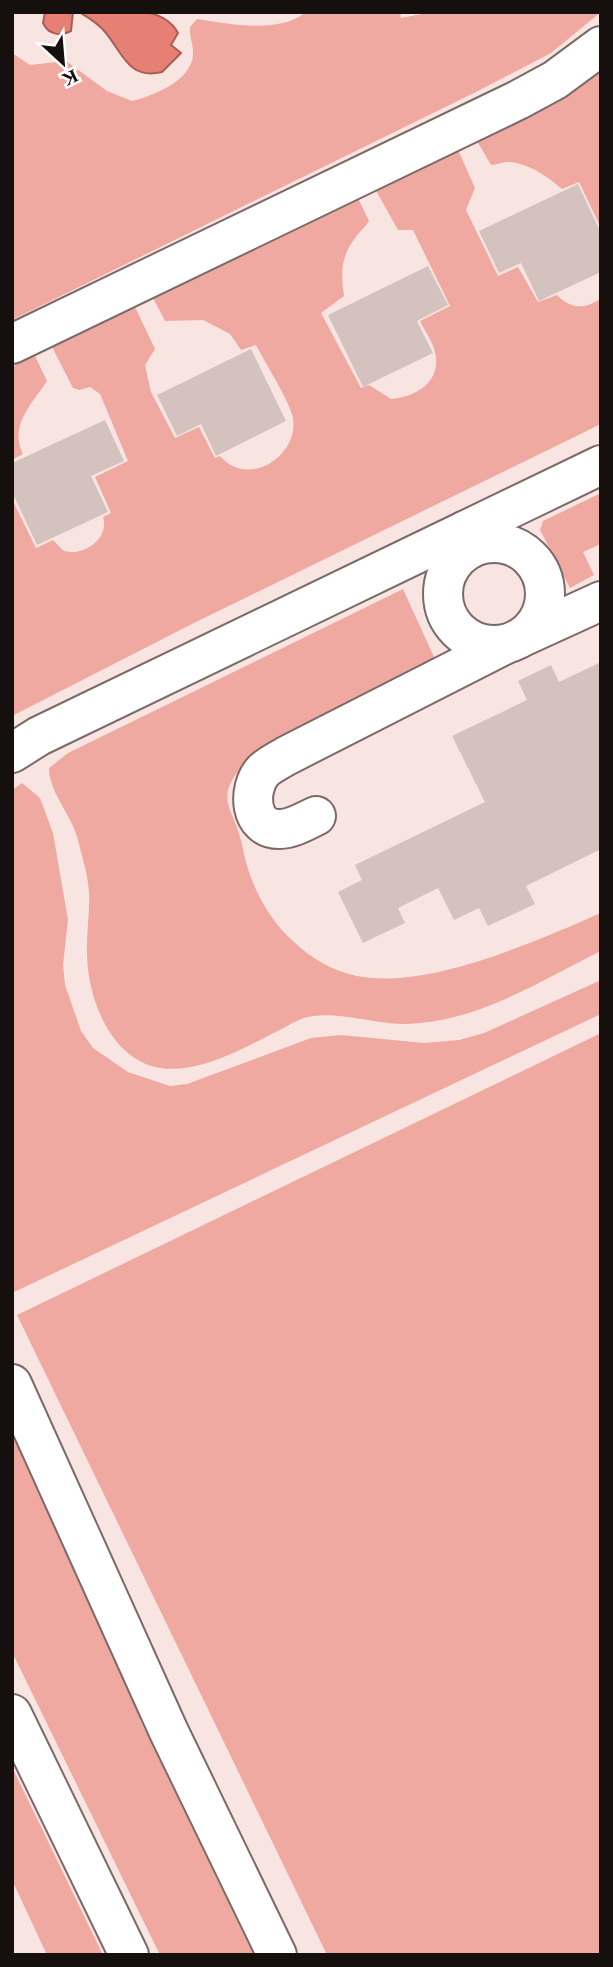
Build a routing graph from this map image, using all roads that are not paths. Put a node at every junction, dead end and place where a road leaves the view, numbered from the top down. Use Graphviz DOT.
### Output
graph roads {
  1 [pos="601,46"];
  2 [pos="12,344"];
  3 [pos="601,465"];
  4 [pos="468,539"];
  5 [pos="601,601"];
  6 [pos="513,641"];
  7 [pos="12,753"];
  8 [pos="316,816"];
  9 [pos="12,1384"];
  10 [pos="12,1714"];
  11 [pos="129,1955"];
  12 [pos="276,1955"];
  1 -- 2 [label="lane"];
  3 -- 4 [label="lane"];
  4 -- 6 [label="lane"];
  4 -- 6 [label="lane"];
  4 -- 7 [label="lane"];
  5 -- 6 [label="lane"];
  6 -- 8 [label="lane"];
  9 -- 12 [label="lane"];
  10 -- 11 [label="lane"];
}
